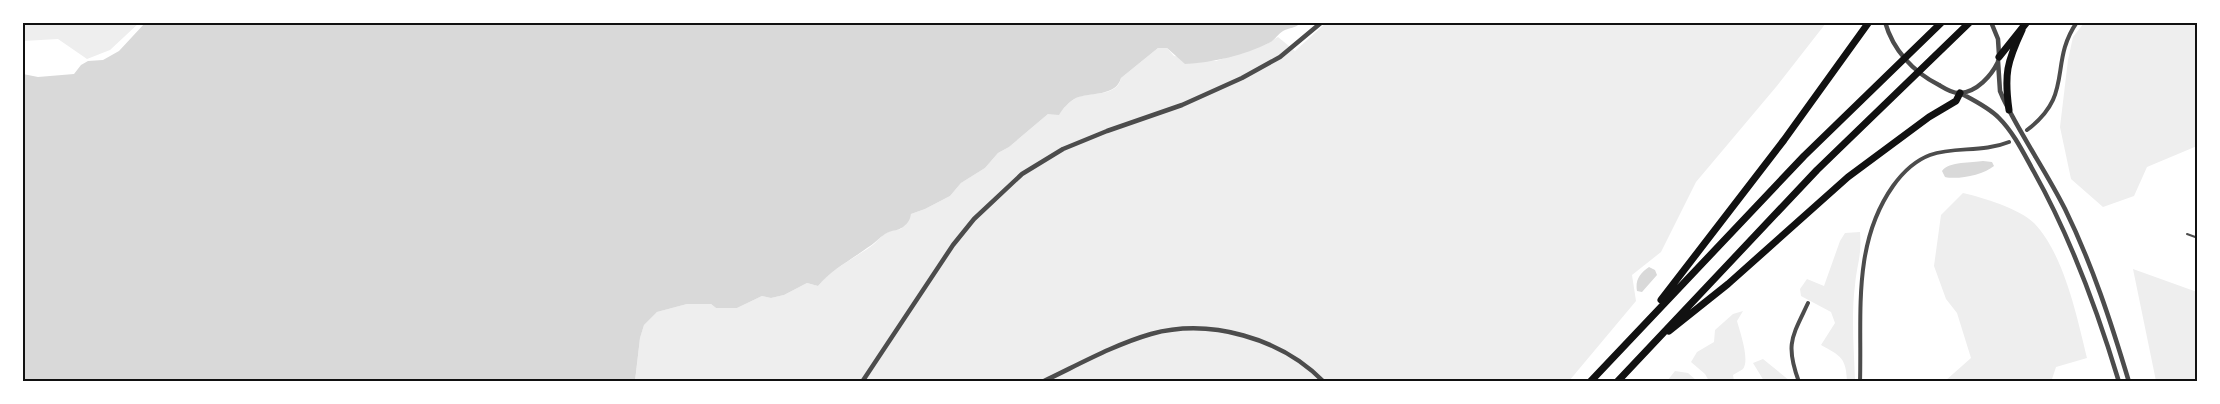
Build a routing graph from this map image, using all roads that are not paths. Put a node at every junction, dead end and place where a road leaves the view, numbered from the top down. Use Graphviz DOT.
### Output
graph roads {
  1 [pos="1322,22"];
  2 [pos="1869,22"];
  3 [pos="1884,22"];
  4 [pos="1942,22"];
  5 [pos="1970,22"];
  6 [pos="1991,22"];
  7 [pos="2027,22"];
  8 [pos="2077,22"];
  9 [pos="2022,30"];
  10 [pos="1999,59"];
  11 [pos="1960,93"];
  12 [pos="2008,110"];
  13 [pos="2027,130"];
  14 [pos="2009,142"];
  15 [pos="2187,234"];
  16 [pos="2198,238"];
  17 [pos="1808,303"];
  18 [pos="1636,332"];
  19 [pos="1649,347"];
  20 [pos="862,382"];
  21 [pos="1042,382"];
  22 [pos="1324,382"];
  23 [pos="1590,382"];
  24 [pos="1617,382"];
  25 [pos="1798,382"];
  26 [pos="1860,382"];
  27 [pos="2118,382"];
  28 [pos="2129,382"];
  1 -- 20 [label="street"];
  2 -- 18 [label="highway"];
  3 -- 11 [label="street"];
  4 -- 18 [label="highway"];
  5 -- 19 [label="highway"];
  6 -- 10 [label="street"];
  7 -- 9 [label="highway"];
  8 -- 13 [label="street"];
  9 -- 10 [label="highway"];
  9 -- 12 [label="highway"];
  10 -- 11 [label="street"];
  10 -- 12 [label="street"];
  11 -- 19 [label="highway"];
  11 -- 27 [label="street"];
  12 -- 28 [label="street"];
  14 -- 26 [label="street"];
  15 -- 16 [label="lane"];
  17 -- 25 [label="street"];
  18 -- 23 [label="highway"];
  19 -- 24 [label="highway"];
  21 -- 22 [label="street"];
}
